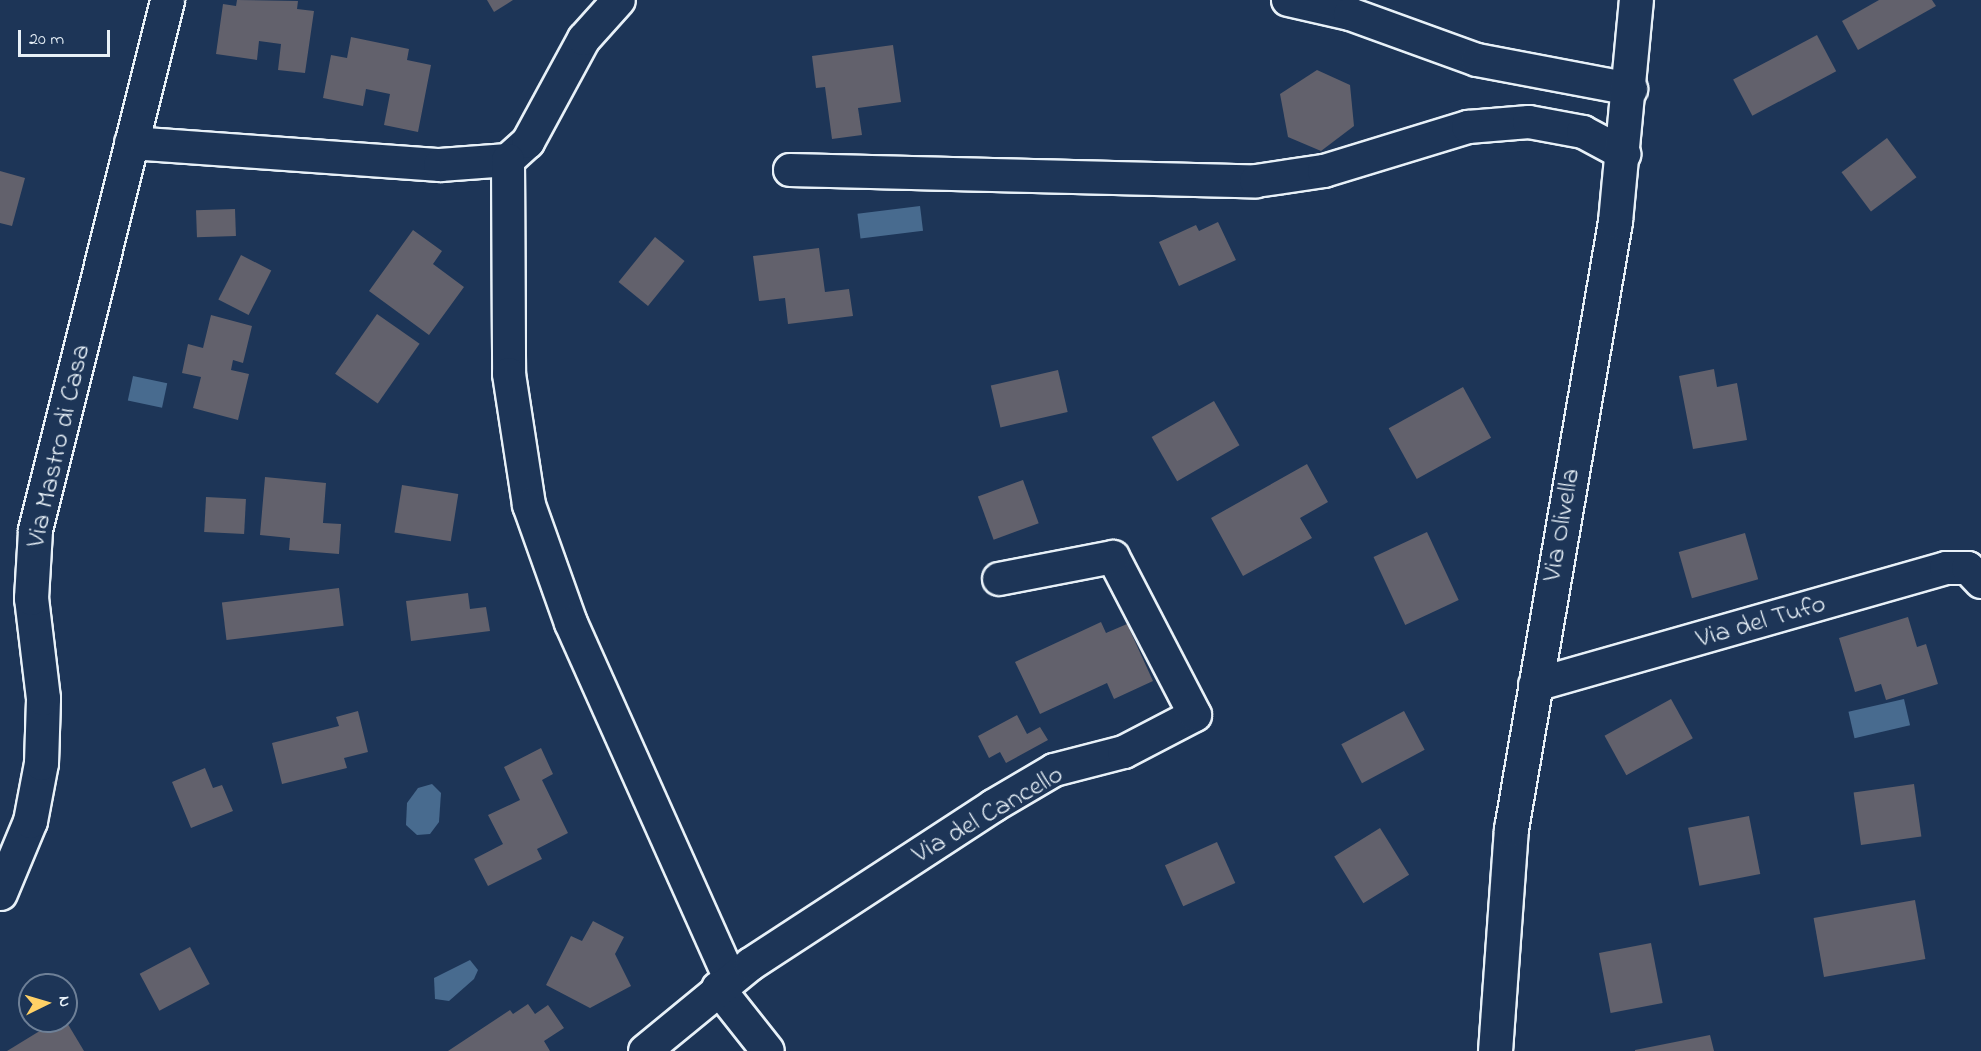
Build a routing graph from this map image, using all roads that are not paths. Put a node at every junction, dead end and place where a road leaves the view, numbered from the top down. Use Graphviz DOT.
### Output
graph roads {
  1 [pos="167,0"];
  2 [pos="619,0"];
  3 [pos="1288,0"];
  4 [pos="1636,0"];
  5 [pos="1631,89"];
  6 [pos="131,143"];
  7 [pos="1624,154"];
  8 [pos="508,160"];
  9 [pos="790,170"];
  10 [pos="999,579"];
  11 [pos="1981,582"];
  12 [pos="1535,685"];
  13 [pos="0,893"];
  14 [pos="724,983"];
  15 [pos="645,1051"];
  16 [pos="768,1051"];
  17 [pos="1495,1051"];
  1 -- 6 [label="main road, Via Mastro di Casa"];
  2 -- 8 [label="street"];
  3 -- 5 [label="street"];
  4 -- 5 [label="main road, Via Olivella"];
  5 -- 7 [label="main road, Via Olivella"];
  6 -- 8 [label="street"];
  6 -- 13 [label="main road, Via Mastro di Casa"];
  7 -- 9 [label="street"];
  7 -- 12 [label="main road, Via Olivella"];
  8 -- 14 [label="street"];
  10 -- 14 [label="street, Via del Cancello"];
  11 -- 12 [label="street, Via del Tufo"];
  12 -- 17 [label="main road, Via Olivella"];
  14 -- 15 [label="street, Via del Cancello"];
  14 -- 16 [label="street"];
}
